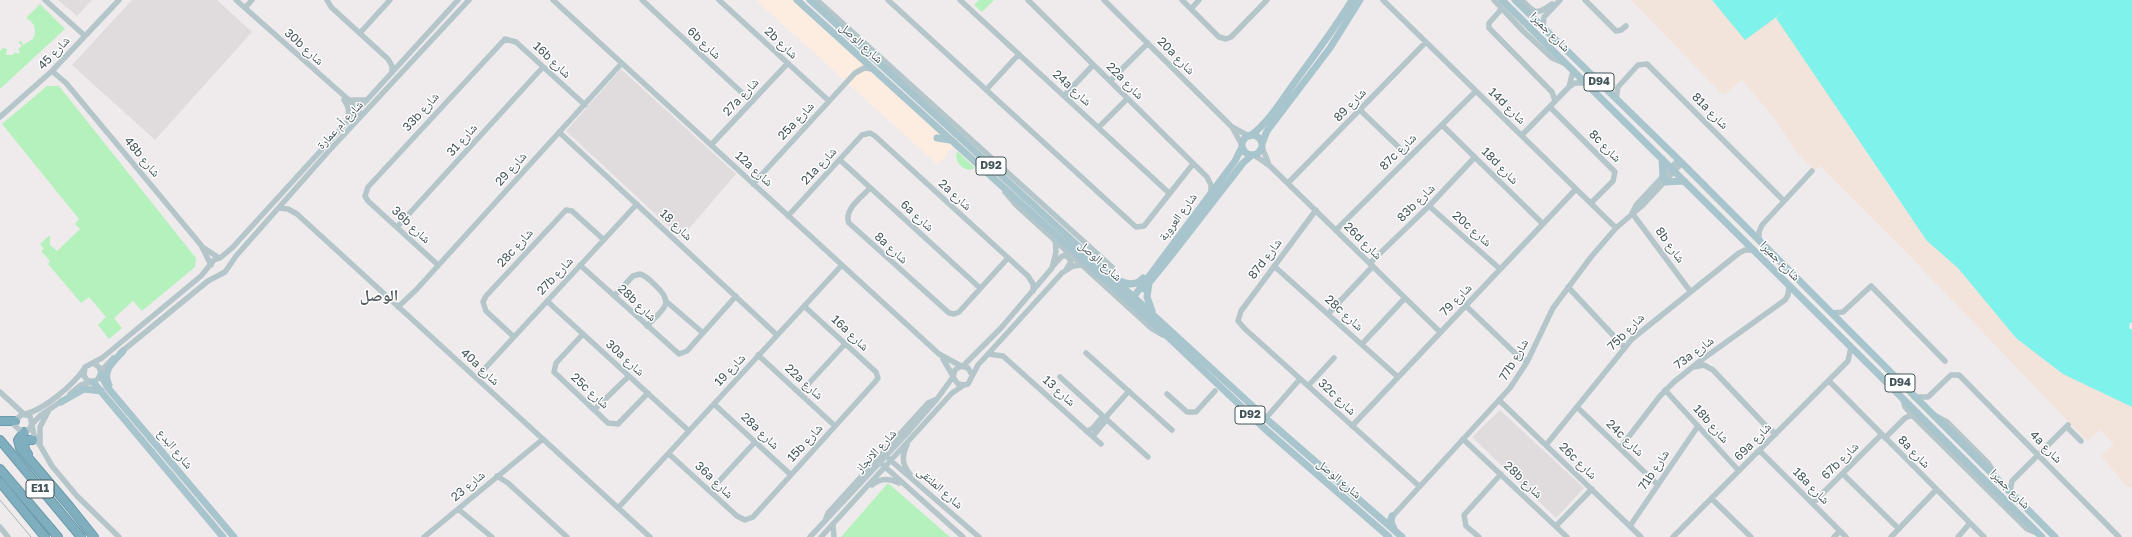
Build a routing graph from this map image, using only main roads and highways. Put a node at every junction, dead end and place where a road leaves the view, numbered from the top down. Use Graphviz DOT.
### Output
graph roads {
  1 [pos="797,0"];
  2 [pos="810,0"];
  3 [pos="1352,0"];
  4 [pos="1360,0"];
  5 [pos="1515,0"];
  6 [pos="1502,4"];
  7 [pos="863,60"];
  8 [pos="902,86"];
  9 [pos="1250,136"];
  10 [pos="937,138"];
  11 [pos="950,140"];
  12 [pos="1242,146"];
  13 [pos="1262,146"];
  14 [pos="1253,155"];
  15 [pos="1662,159"];
  16 [pos="1684,182"];
  17 [pos="1158,262"];
  18 [pos="1114,277"];
  19 [pos="1149,282"];
  20 [pos="1132,300"];
  21 [pos="1154,315"];
  22 [pos="124,351"];
  23 [pos="1200,366"];
  24 [pos="101,373"];
  25 [pos="92,382"];
  26 [pos="104,394"];
  27 [pos="119,400"];
  28 [pos="61,402"];
  29 [pos="1266,418"];
  30 [pos="15,420"];
  31 [pos="0,421"];
  32 [pos="24,432"];
  33 [pos="1272,434"];
  34 [pos="0,440"];
  35 [pos="36,442"];
  36 [pos="34,463"];
  37 [pos="0,469"];
  38 [pos="1978,472"];
  39 [pos="0,482"];
  40 [pos="1340,482"];
  41 [pos="0,485"];
  42 [pos="2010,492"];
  43 [pos="191,498"];
  44 [pos="13,499"];
  45 [pos="2014,509"];
  46 [pos="213,512"];
  47 [pos="1392,516"];
  48 [pos="2040,522"];
  49 [pos="1395,531"];
  50 [pos="2041,536"];
  51 [pos="45,537"];
  52 [pos="58,537"];
  53 [pos="81,537"];
  54 [pos="94,537"];
  55 [pos="223,537"];
  56 [pos="234,537"];
  57 [pos="1389,537"];
  58 [pos="1402,537"];
  59 [pos="2055,537"];
  1 -- 7 [label="main road, شارع الوصل / D92"];
  2 -- 8 [label="main road, شارع الوصل / D92"];
  3 -- 9 [label="main road"];
  4 -- 13 [label="main road"];
  5 -- 42 [label="main road, شارع جميرا / D94"];
  6 -- 15 [label="main road, شارع جميرا / D94"];
  7 -- 8 [label="main road"];
  7 -- 11 [label="main road, شارع الوصل / D92"];
  8 -- 18 [label="main road, شارع الوصل / D92"];
  9 -- 12 [label="main road"];
  9 -- 13 [label="main road"];
  10 -- 11 [label="main road"];
  11 -- 20 [label="main road, شارع الوصل / D92"];
  12 -- 14 [label="main road"];
  12 -- 17 [label="main road, شارع العروبة"];
  13 -- 14 [label="main road"];
  14 -- 19 [label="main road, شارع العروبة"];
  15 -- 16 [label="main road, شارع جميرا / D94"];
  15 -- 16 [label="main road"];
  16 -- 38 [label="main road, شارع جميرا / D94"];
  17 -- 18 [label="main road"];
  17 -- 20 [label="main road, شارع العروبة"];
  18 -- 20 [label="main road, شارع الوصل / D92"];
  19 -- 20 [label="main road, شارع العروبة"];
  19 -- 21 [label="main road"];
  20 -- 21 [label="main road, شارع الوصل / D92"];
  20 -- 23 [label="main road, شارع الوصل / D92"];
  21 -- 29 [label="main road, شارع الوصل / D92"];
  22 -- 27 [label="main road"];
  23 -- 29 [label="main road"];
  23 -- 33 [label="main road, شارع الوصل / D92"];
  24 -- 27 [label="main road, شارع البدع"];
  25 -- 26 [label="main road, شارع البدع"];
  26 -- 28 [label="main road"];
  26 -- 43 [label="main road, شارع البدع"];
  27 -- 46 [label="main road, شارع البدع"];
  29 -- 40 [label="main road, شارع الوصل / D92"];
  30 -- 31 [label="highway"];
  32 -- 36 [label="highway"];
  33 -- 40 [label="main road"];
  33 -- 57 [label="main road, شارع الوصل / D92"];
  34 -- 53 [label="highway, E11"];
  35 -- 36 [label="highway"];
  36 -- 54 [label="highway"];
  37 -- 52 [label="highway, E11"];
  38 -- 42 [label="main road"];
  38 -- 45 [label="main road, شارع جميرا / D94"];
  39 -- 44 [label="highway"];
  40 -- 49 [label="main road, شارع الوصل / D92"];
  41 -- 44 [label="main road"];
  42 -- 48 [label="main road, شارع جميرا / D94"];
  43 -- 46 [label="main road"];
  43 -- 55 [label="main road, شارع البدع"];
  44 -- 51 [label="highway"];
  45 -- 48 [label="main road"];
  45 -- 50 [label="main road, شارع جميرا / D94"];
  46 -- 56 [label="main road, شارع البدع"];
  47 -- 49 [label="main road"];
  48 -- 59 [label="main road, شارع جميرا / D94"];
  49 -- 58 [label="main road, شارع الوصل / D92"];
}
